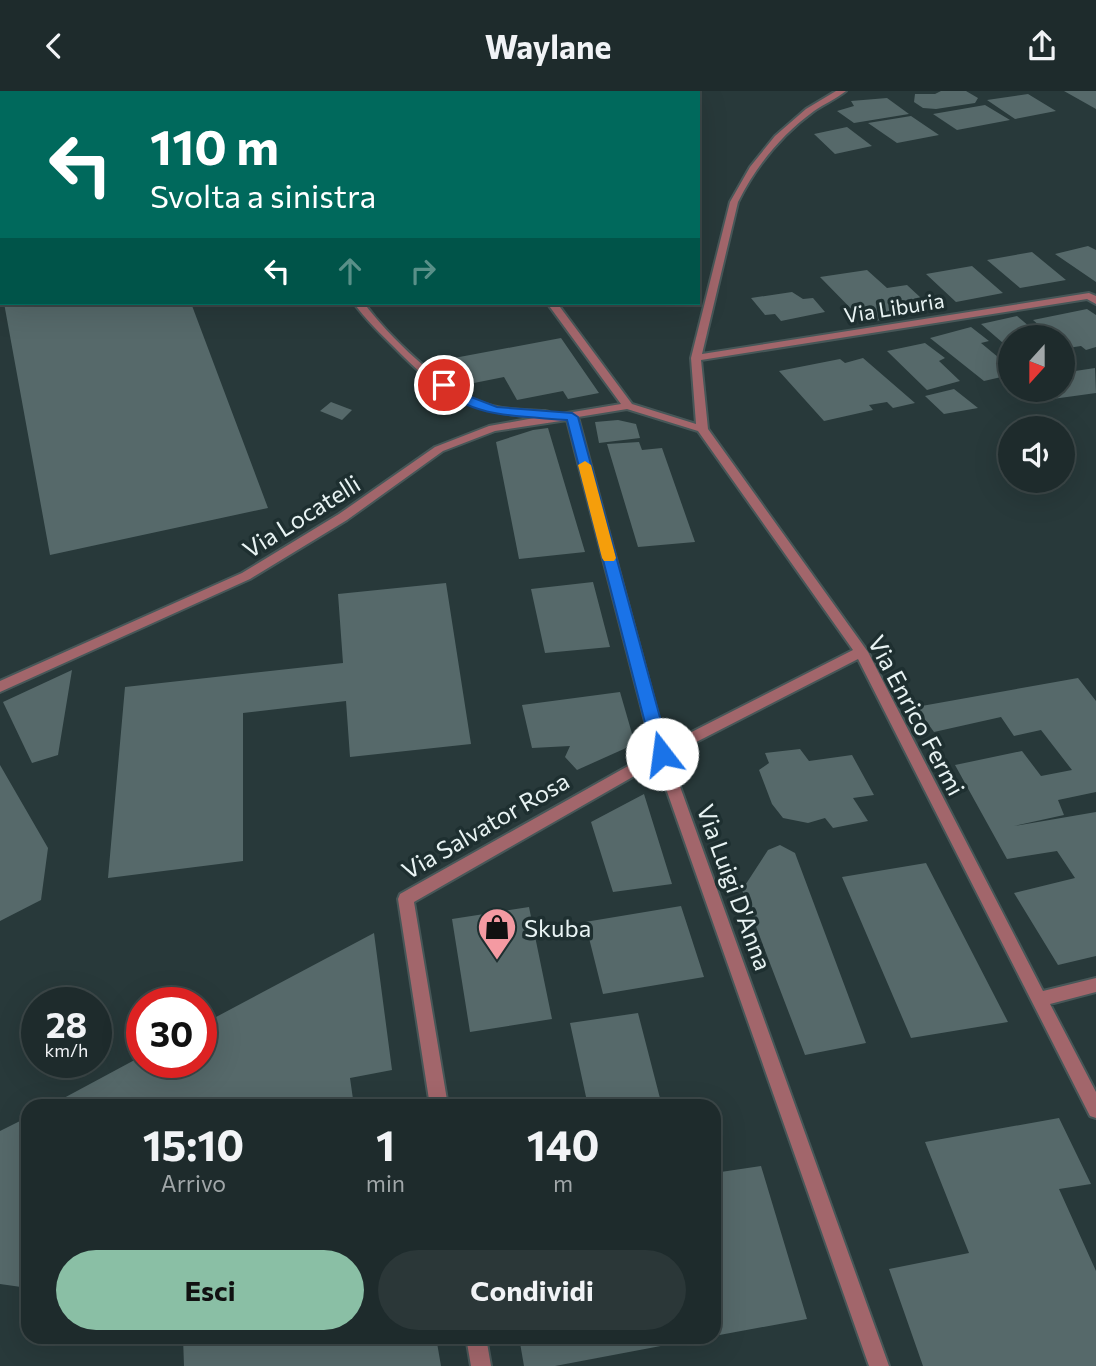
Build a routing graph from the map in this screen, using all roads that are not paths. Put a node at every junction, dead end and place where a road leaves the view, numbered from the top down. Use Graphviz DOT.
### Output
graph roads {
  1 [pos="842,91"];
  2 [pos="1096,301"];
  3 [pos="360,305"];
  4 [pos="553,305"];
  5 [pos="696,358"];
  6 [pos="628,406"];
  7 [pos="572,417"];
  8 [pos="702,429"];
  9 [pos="861,652"];
  10 [pos="0,687"];
  11 [pos="662,754"];
  12 [pos="1096,985"];
  13 [pos="1039,999"];
  14 [pos="438,1099"];
  15 [pos="1096,1110"];
  16 [pos="477,1344"];
  17 [pos="481,1366"];
  18 [pos="879,1366"];
  1 -- 5 [label="street"];
  2 -- 5 [label="street, Via Liburia"];
  3 -- 7 [label="street"];
  4 -- 6 [label="street"];
  5 -- 8 [label="street"];
  6 -- 7 [label="street, Via Locatelli"];
  6 -- 8 [label="street"];
  7 -- 10 [label="street, Via Locatelli"];
  7 -- 11 [label="street, Via Luigi D'Anna"];
  8 -- 9 [label="street, Via Enrico Fermi"];
  9 -- 11 [label="street, Via Salvator Rosa"];
  9 -- 13 [label="street, Via Enrico Fermi"];
  11 -- 14 [label="street, Via Salvator Rosa"];
  11 -- 18 [label="street, Via Luigi D'Anna"];
  12 -- 13 [label="street"];
  13 -- 15 [label="street, Via Enrico Fermi"];
  16 -- 17 [label="street"];
}
